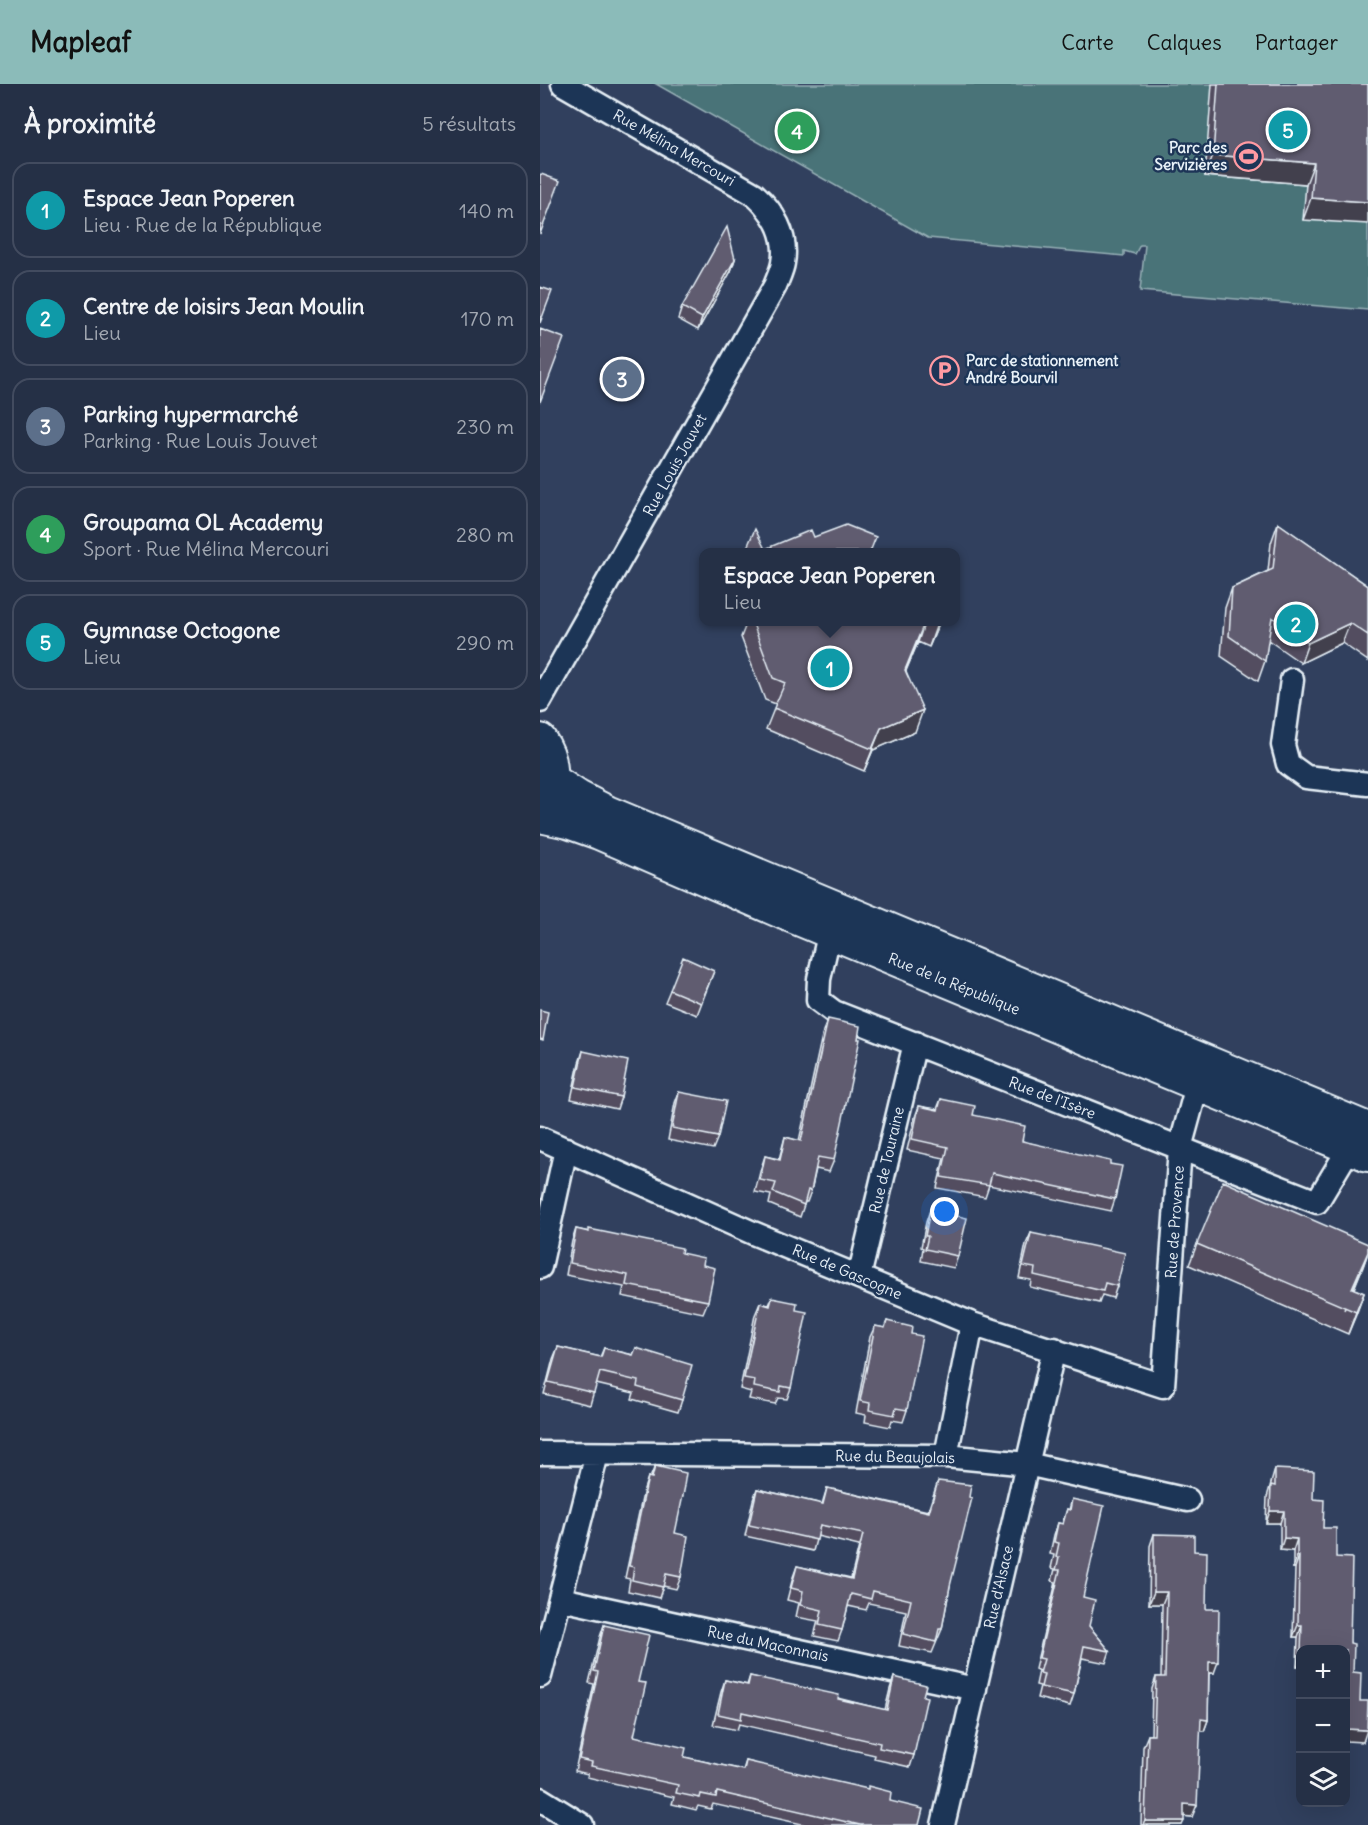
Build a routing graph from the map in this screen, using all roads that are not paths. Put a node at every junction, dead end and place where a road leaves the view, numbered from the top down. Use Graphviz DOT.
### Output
graph roads {
  1 [pos="563,84"];
  2 [pos="776,222"];
  3 [pos="1292,680"];
  4 [pos="540,701"];
  5 [pos="540,741"];
  6 [pos="552,780"];
  7 [pos="1368,784"];
  8 [pos="540,810"];
  9 [pos="540,816"];
  10 [pos="832,920"];
  11 [pos="915,1043"];
  12 [pos="1201,1072"];
  13 [pos="540,1138"];
  14 [pos="1362,1144"];
  15 [pos="1180,1148"];
  16 [pos="567,1149"];
  17 [pos="540,1266"];
  18 [pos="859,1277"];
  19 [pos="972,1324"];
  20 [pos="1054,1349"];
  21 [pos="1163,1386"];
  22 [pos="540,1453"];
  23 [pos="597,1454"];
  24 [pos="946,1456"];
  25 [pos="1027,1464"];
  26 [pos="1188,1500"];
  27 [pos="561,1599"];
  28 [pos="544,1640"];
  29 [pos="540,1676"];
  30 [pos="975,1689"];
  31 [pos="544,1809"];
  32 [pos="582,1825"];
  33 [pos="943,1825"];
  1 -- 2 [label="street, Rue Mélina Mercouri"];
  2 -- 4 [label="street, Rue Louis Jouvet"];
  3 -- 7 [label="street"];
  5 -- 6 [label="main road"];
  6 -- 8 [label="main road"];
  6 -- 10 [label="main road, Rue de la République"];
  9 -- 10 [label="main road, Rue de la République"];
  10 -- 11 [label="street, Rue de l'Isère"];
  10 -- 12 [label="main road, Rue de la République"];
  11 -- 15 [label="street, Rue de l'Isère"];
  11 -- 18 [label="street, Rue de Touraine"];
  12 -- 14 [label="main road, Rue de la République"];
  12 -- 15 [label="street, Rue de Provence"];
  13 -- 16 [label="street, Rue de Gascogne"];
  14 -- 15 [label="street, Rue de l'Isère"];
  15 -- 21 [label="street, Rue de Provence"];
  16 -- 17 [label="street"];
  16 -- 18 [label="street, Rue de Gascogne"];
  18 -- 19 [label="street, Rue de Gascogne"];
  19 -- 20 [label="street, Rue de Gascogne"];
  19 -- 24 [label="street"];
  20 -- 21 [label="street, Rue de Gascogne"];
  20 -- 25 [label="street, Rue d'Alsace"];
  22 -- 23 [label="street, Rue du Beaujolais"];
  23 -- 24 [label="street, Rue du Beaujolais"];
  23 -- 27 [label="street"];
  24 -- 25 [label="street, Rue du Beaujolais"];
  25 -- 26 [label="street, Rue du Beaujolais"];
  25 -- 30 [label="street, Rue d'Alsace"];
  27 -- 28 [label="street"];
  27 -- 30 [label="street, Rue du Maconnais"];
  28 -- 29 [label="street"];
  30 -- 33 [label="street, Rue d'Alsace"];
  31 -- 32 [label="street"];
}
